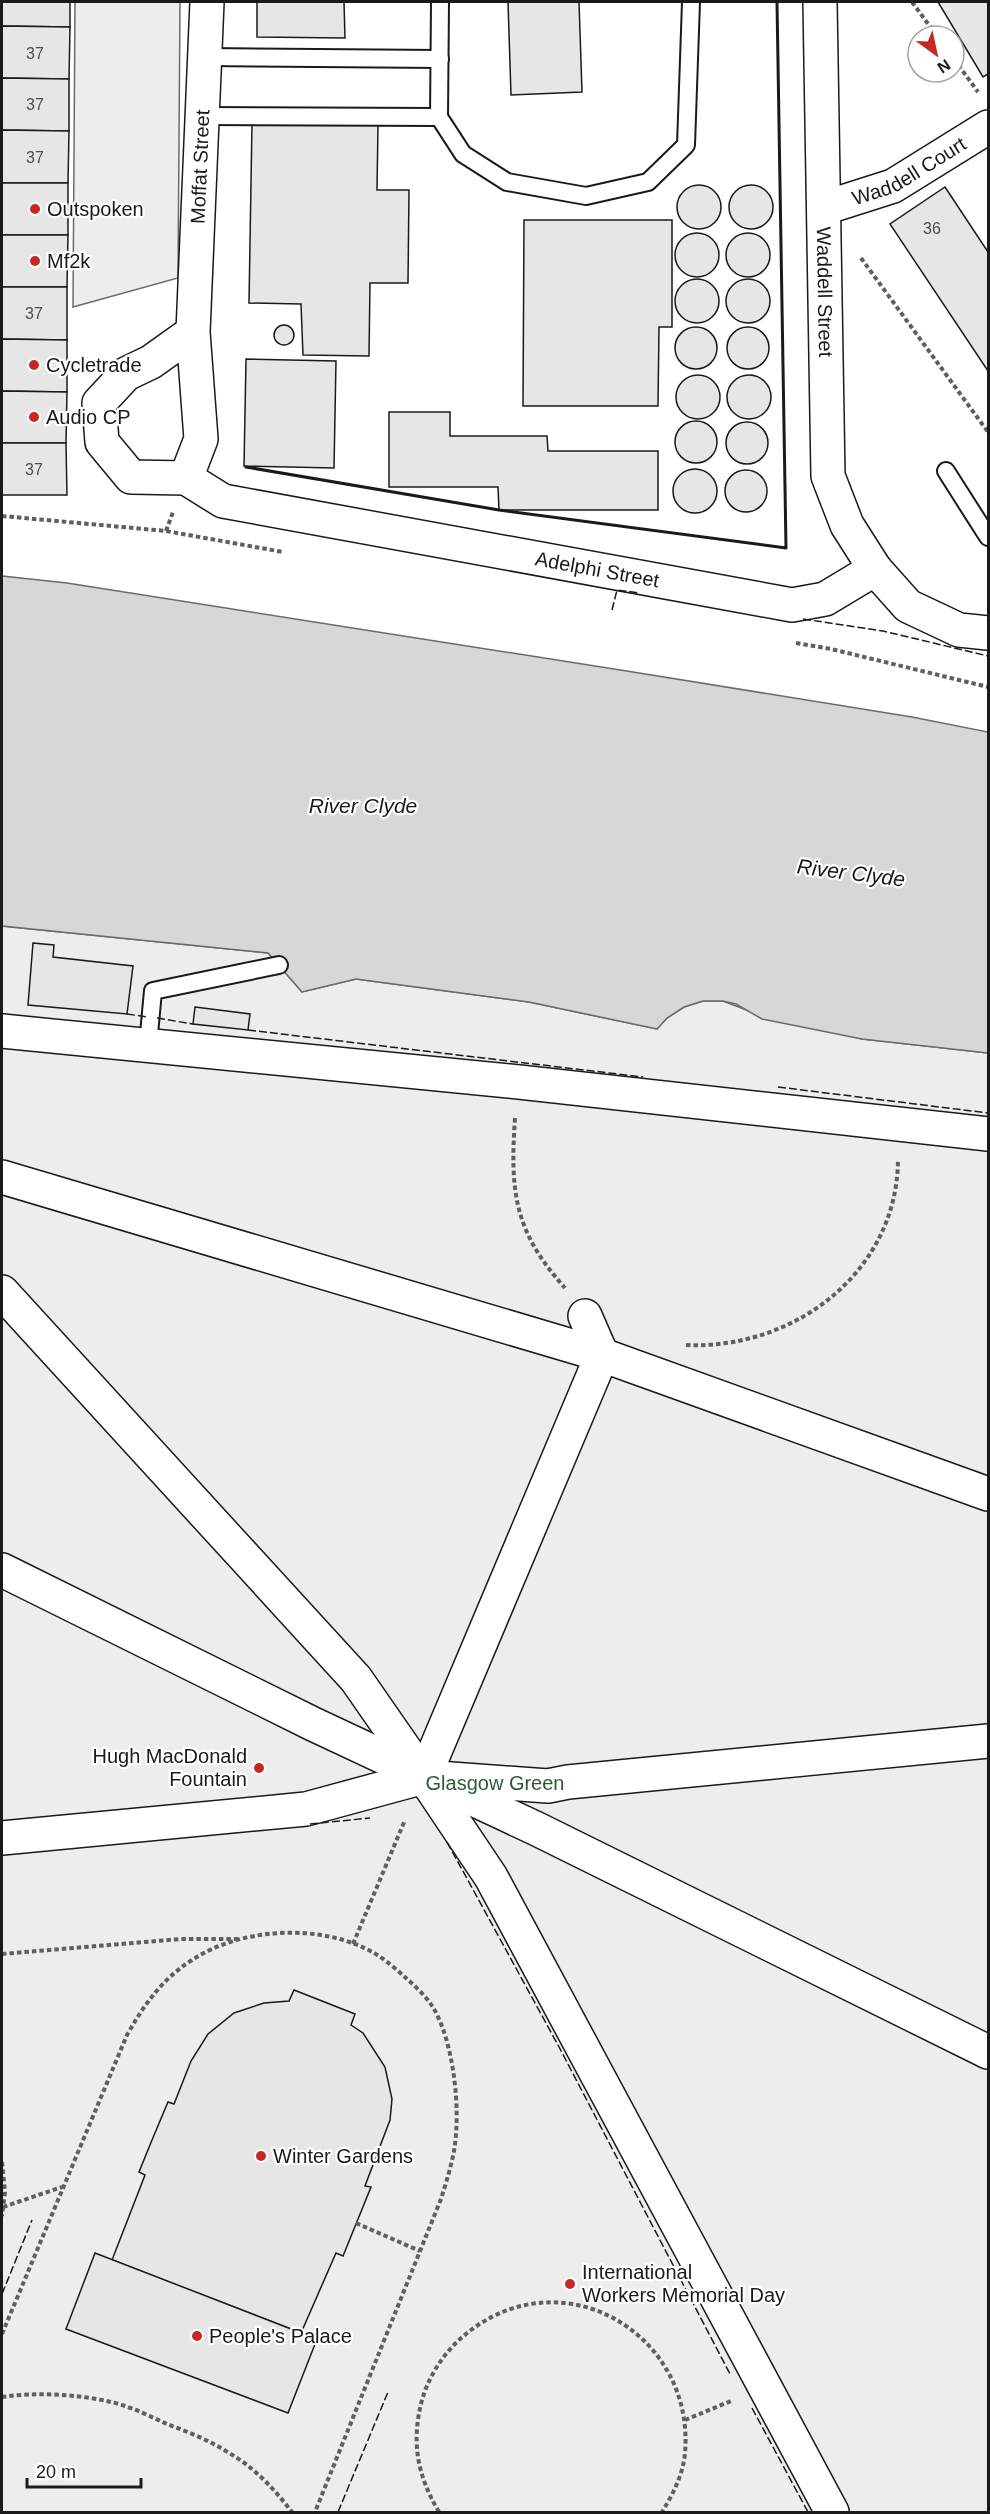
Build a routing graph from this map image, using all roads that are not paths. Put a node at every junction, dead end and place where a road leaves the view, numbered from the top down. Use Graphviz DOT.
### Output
graph roads {
  1 [pos="207,2"];
  2 [pos="440,2"];
  3 [pos="690,2"];
  4 [pos="820,2"];
  5 [pos="204,57"];
  6 [pos="440,59"];
  7 [pos="985,112"];
  8 [pos="201,116"];
  9 [pos="439,117"];
  10 [pos="824,208"];
  11 [pos="194,332"];
  12 [pos="946,471"];
  13 [pos="186,478"];
  14 [pos="988,537"];
  15 [pos="875,569"];
  16 [pos="988,633"];
  17 [pos="279,965"];
  18 [pos="2,1031"];
  19 [pos="148,1045"];
  20 [pos="988,1134"];
  21 [pos="2,1177"];
  22 [pos="2,1292"];
  23 [pos="577,1305"];
  24 [pos="602,1355"];
  25 [pos="988,1494"];
  26 [pos="2,1570"];
  27 [pos="988,1741"];
  28 [pos="424,1777"];
  29 [pos="2,1838"];
  30 [pos="988,2052"];
  31 [pos="832,2512"];
  1 -- 5 [label="street, Moffat Street"];
  2 -- 6 [label="lane"];
  3 -- 9 [label="lane"];
  4 -- 10 [label="street, Waddell Street"];
  5 -- 6 [label="lane"];
  5 -- 8 [label="street, Moffat Street"];
  6 -- 9 [label="lane"];
  7 -- 10 [label="street, Waddell Court"];
  8 -- 9 [label="lane"];
  8 -- 11 [label="street, Moffat Street"];
  10 -- 15 [label="street, Waddell Street"];
  11 -- 13 [label="street, Moffat Street"];
  11 -- 13 [label="street"];
  12 -- 14 [label="lane"];
  13 -- 15 [label="street, Adelphi Street"];
  15 -- 16 [label="street"];
  17 -- 19 [label="lane"];
  18 -- 19 [label="street"];
  19 -- 20 [label="street"];
  21 -- 24 [label="street"];
  22 -- 28 [label="street"];
  23 -- 24 [label="street"];
  24 -- 25 [label="street"];
  24 -- 28 [label="street"];
  26 -- 28 [label="street"];
  27 -- 28 [label="street"];
  28 -- 29 [label="street"];
  28 -- 30 [label="street"];
  28 -- 31 [label="street"];
}
